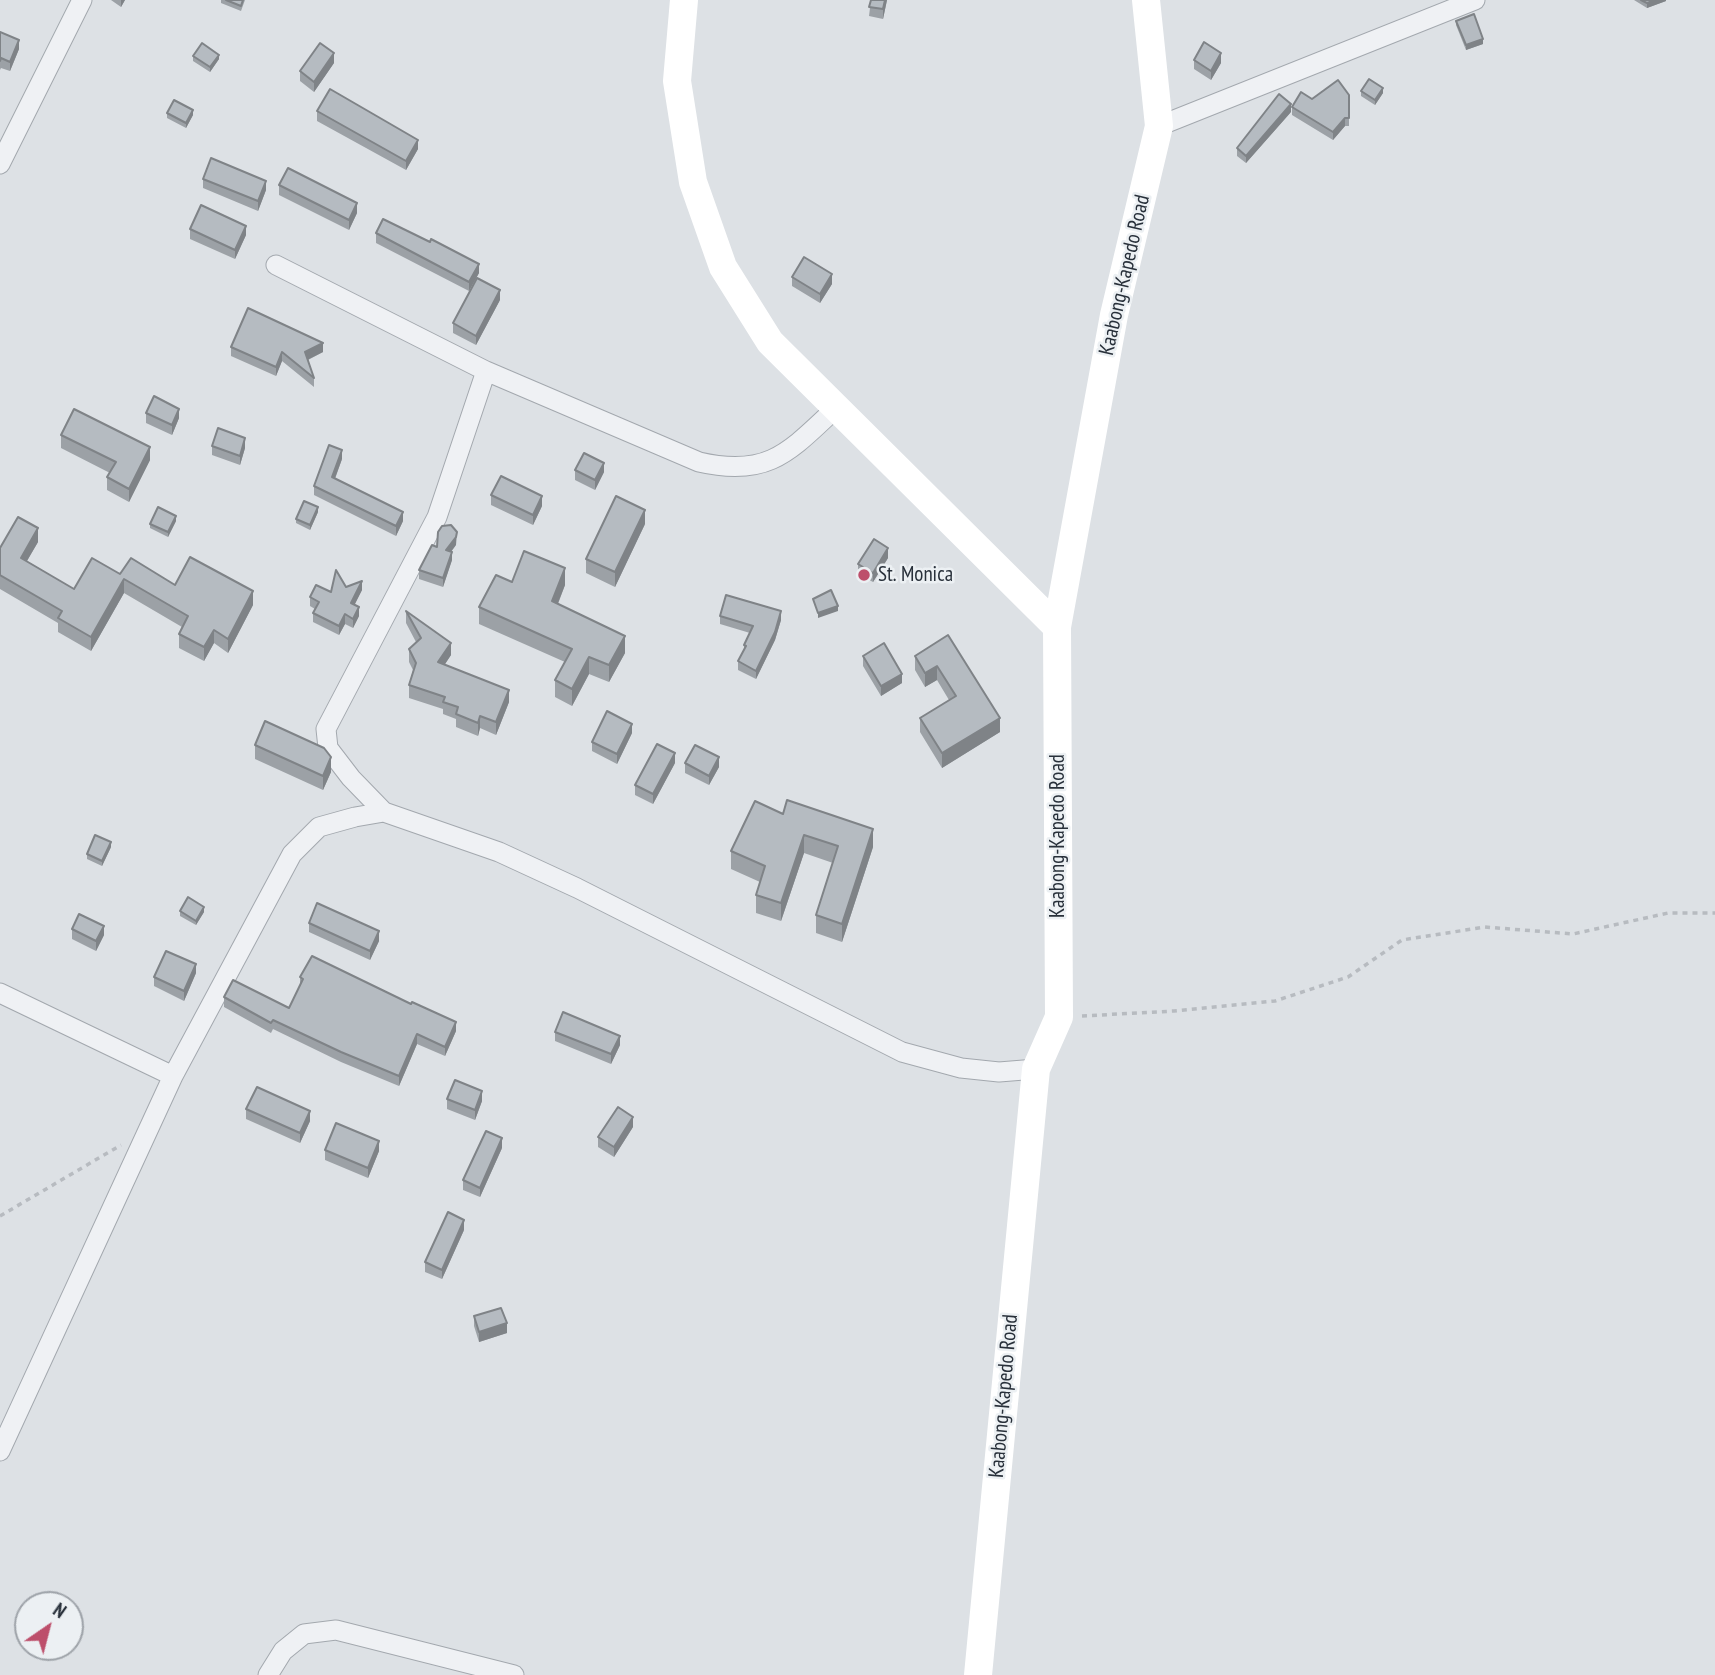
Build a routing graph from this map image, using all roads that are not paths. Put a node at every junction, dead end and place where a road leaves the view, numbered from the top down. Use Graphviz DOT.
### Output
graph roads {
  1 [pos="82,0"];
  2 [pos="684,0"];
  3 [pos="1146,0"];
  4 [pos="1475,0"];
  5 [pos="1159,126"];
  6 [pos="0,164"];
  7 [pos="276,265"];
  8 [pos="486,371"];
  9 [pos="836,408"];
  10 [pos="1057,627"];
  11 [pos="384,812"];
  12 [pos="0,993"];
  13 [pos="1036,1069"];
  14 [pos="173,1076"];
  15 [pos="0,1451"];
  16 [pos="268,1675"];
  17 [pos="514,1675"];
  18 [pos="978,1675"];
  1 -- 6 [label="street"];
  2 -- 9 [label="main road"];
  3 -- 5 [label="main road, Kaabong-Kapedo Road"];
  4 -- 5 [label="street"];
  5 -- 10 [label="main road, Kaabong-Kapedo Road"];
  7 -- 8 [label="street"];
  8 -- 9 [label="street"];
  8 -- 11 [label="street"];
  9 -- 10 [label="main road"];
  10 -- 13 [label="main road, Kaabong-Kapedo Road"];
  11 -- 13 [label="street"];
  11 -- 14 [label="street"];
  12 -- 14 [label="street"];
  13 -- 18 [label="main road, Kaabong-Kapedo Road"];
  14 -- 15 [label="street"];
  16 -- 17 [label="street"];
}
